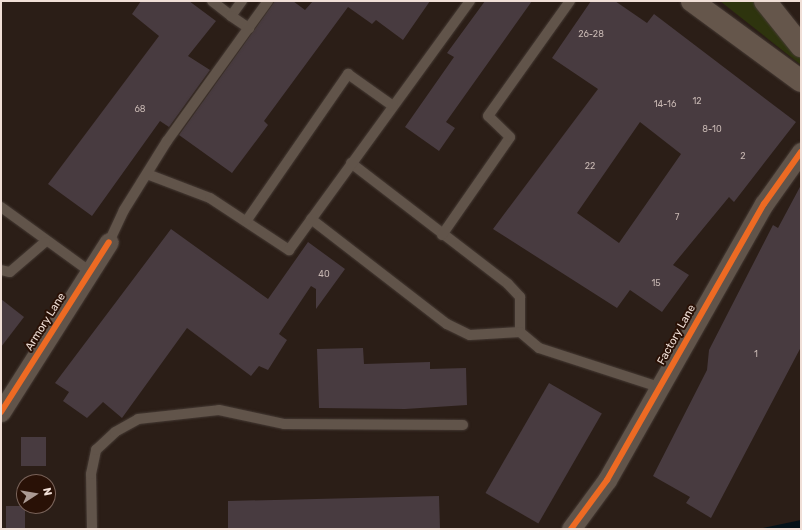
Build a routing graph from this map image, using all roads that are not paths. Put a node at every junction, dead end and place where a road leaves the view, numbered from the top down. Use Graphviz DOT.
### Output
graph roads {
  1 [pos="212,1"];
  2 [pos="242,1"];
  3 [pos="268,1"];
  4 [pos="470,1"];
  5 [pos="570,1"];
  6 [pos="692,1"];
  7 [pos="764,1"];
  8 [pos="231,16"];
  9 [pos="249,28"];
  10 [pos="801,46"];
  11 [pos="801,81"];
  12 [pos="393,106"];
  13 [pos="801,152"];
  14 [pos="351,163"];
  15 [pos="147,174"];
  16 [pos="1,208"];
  17 [pos="311,219"];
  18 [pos="247,220"];
  19 [pos="442,235"];
  20 [pos="45,242"];
  21 [pos="109,242"];
  22 [pos="1,270"];
  23 [pos="89,271"];
  24 [pos="520,332"];
  25 [pos="659,387"];
  26 [pos="1,412"];
  27 [pos="463,425"];
  28 [pos="92,529"];
  29 [pos="571,529"];
  1 -- 8 [label="lane"];
  2 -- 8 [label="lane"];
  3 -- 9 [label="lane"];
  4 -- 12 [label="lane"];
  5 -- 19 [label="lane"];
  6 -- 11 [label="main road"];
  7 -- 10 [label="main road"];
  8 -- 9 [label="lane"];
  9 -- 15 [label="lane"];
  12 -- 14 [label="lane"];
  12 -- 18 [label="lane"];
  13 -- 25 [label="street, Factory Lane"];
  14 -- 17 [label="lane"];
  14 -- 19 [label="lane"];
  15 -- 18 [label="lane"];
  15 -- 21 [label="lane"];
  16 -- 20 [label="lane"];
  17 -- 18 [label="lane"];
  17 -- 24 [label="lane"];
  19 -- 24 [label="lane"];
  20 -- 22 [label="lane"];
  20 -- 23 [label="lane"];
  21 -- 23 [label="street, Armory Lane"];
  23 -- 26 [label="street, Armory Lane"];
  24 -- 25 [label="lane"];
  25 -- 29 [label="street, Factory Lane"];
  27 -- 28 [label="lane"];
}
